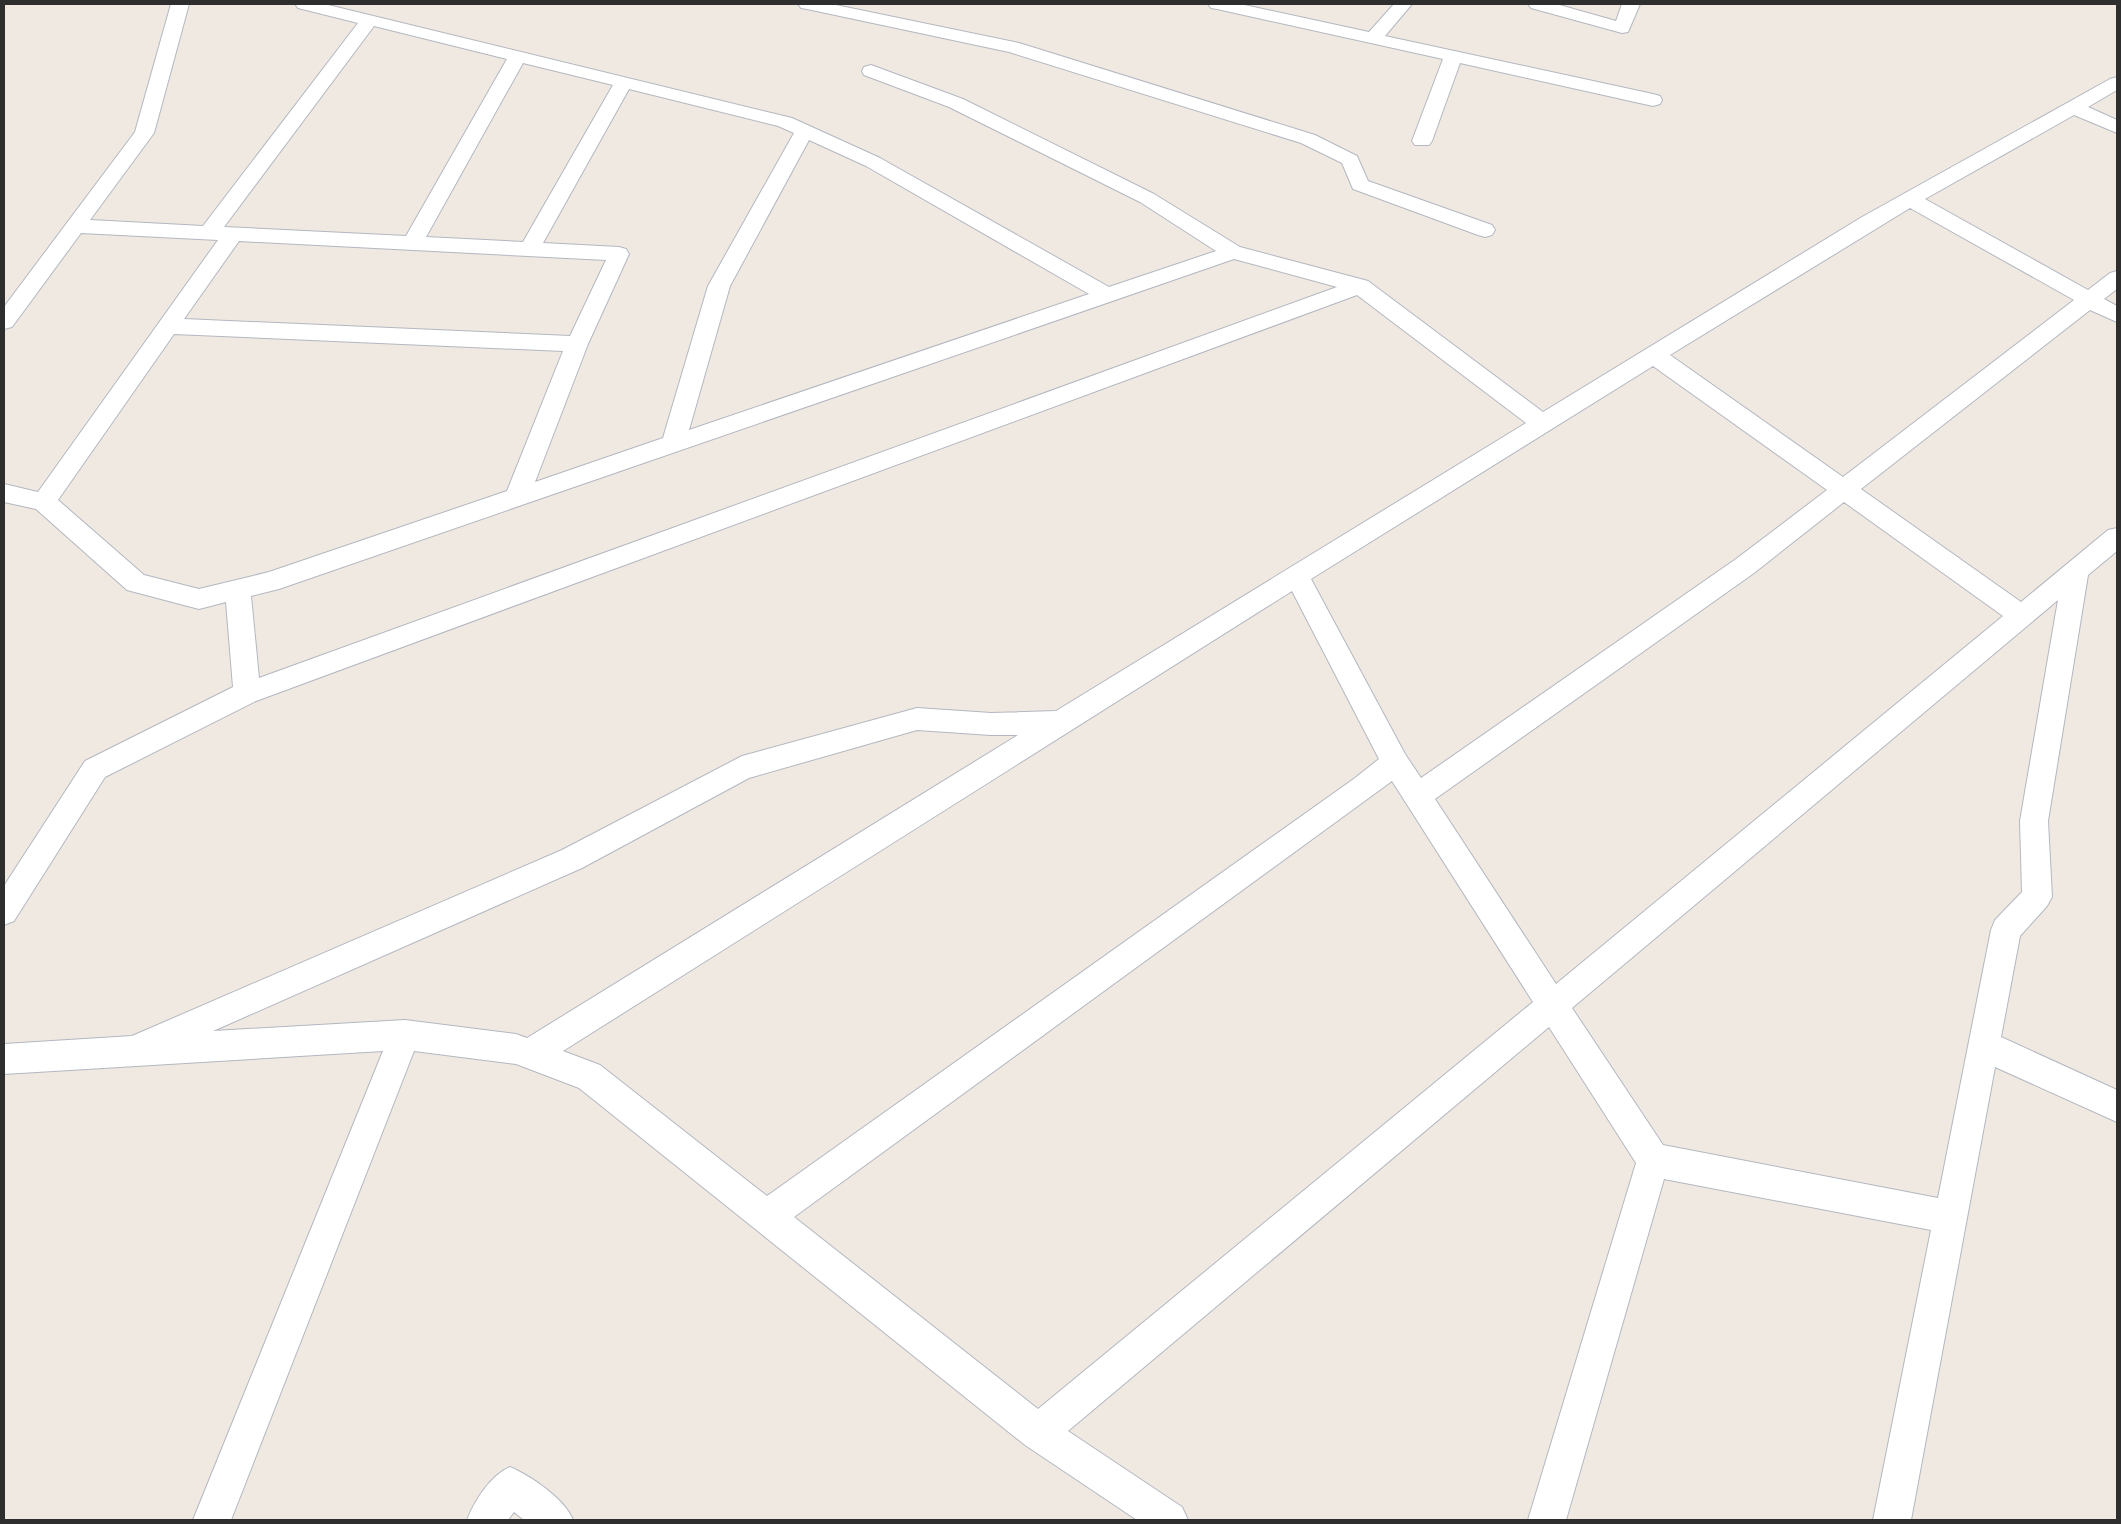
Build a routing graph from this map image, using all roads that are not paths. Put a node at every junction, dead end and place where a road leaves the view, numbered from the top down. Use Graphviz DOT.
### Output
graph roads {
  1 [pos="180,4"];
  2 [pos="304,4"];
  3 [pos="807,4"];
  4 [pos="1216,4"];
  5 [pos="1403,4"];
  6 [pos="1537,4"];
  7 [pos="1631,4"];
  8 [pos="370,19"];
  9 [pos="1373,38"];
  10 [pos="1454,55"];
  11 [pos="518,56"];
  12 [pos="871,71"];
  13 [pos="624,82"];
  14 [pos="2117,83"];
  15 [pos="1653,100"];
  16 [pos="2074,108"];
  17 [pos="2117,127"];
  18 [pos="805,132"];
  19 [pos="1422,141"];
  20 [pos="1909,200"];
  21 [pos="75,226"];
  22 [pos="1485,230"];
  23 [pos="209,233"];
  24 [pos="233,234"];
  25 [pos="413,243"];
  26 [pos="530,249"];
  27 [pos="1234,252"];
  28 [pos="2117,278"];
  29 [pos="1360,286"];
  30 [pos="1107,296"];
  31 [pos="2090,299"];
  32 [pos="2117,315"];
  33 [pos="4,322"];
  34 [pos="168,326"];
  35 [pos="577,344"];
  36 [pos="1654,355"];
  37 [pos="1543,424"];
  38 [pos="673,444"];
  39 [pos="1844,490"];
  40 [pos="4,494"];
  41 [pos="517,497"];
  42 [pos="44,502"];
  43 [pos="2117,537"];
  44 [pos="2076,571"];
  45 [pos="1297,576"];
  46 [pos="238,589"];
  47 [pos="2022,616"];
  48 [pos="247,693"];
  49 [pos="1060,722"];
  50 [pos="1395,762"];
  51 [pos="1416,796"];
  52 [pos="4,911"];
  53 [pos="1554,1004"];
  54 [pos="405,1035"];
  55 [pos="1983,1045"];
  56 [pos="131,1052"];
  57 [pos="530,1054"];
  58 [pos="4,1059"];
  59 [pos="2117,1106"];
  60 [pos="1653,1160"];
  61 [pos="766,1217"];
  62 [pos="1951,1218"];
  63 [pos="1038,1432"];
  64 [pos="212,1520"];
  65 [pos="486,1520"];
  66 [pos="554,1520"];
  67 [pos="1170,1520"];
  68 [pos="1547,1520"];
  69 [pos="1892,1520"];
  1 -- 21 [label="street"];
  2 -- 8 [label="street"];
  3 -- 22 [label="street"];
  4 -- 9 [label="street"];
  5 -- 9 [label="street"];
  6 -- 7 [label="street"];
  8 -- 11 [label="street"];
  8 -- 23 [label="street"];
  9 -- 10 [label="street"];
  10 -- 15 [label="street"];
  10 -- 19 [label="street"];
  11 -- 13 [label="street"];
  11 -- 25 [label="street"];
  12 -- 27 [label="street"];
  13 -- 18 [label="street"];
  13 -- 26 [label="street"];
  14 -- 16 [label="street"];
  16 -- 17 [label="street"];
  16 -- 20 [label="street"];
  18 -- 30 [label="street"];
  18 -- 38 [label="street"];
  20 -- 31 [label="street"];
  20 -- 36 [label="street"];
  21 -- 23 [label="street"];
  21 -- 33 [label="street"];
  23 -- 24 [label="street"];
  24 -- 25 [label="street"];
  24 -- 34 [label="street"];
  25 -- 26 [label="street"];
  26 -- 35 [label="street"];
  27 -- 29 [label="street"];
  27 -- 30 [label="street"];
  28 -- 31 [label="street"];
  29 -- 37 [label="street"];
  29 -- 48 [label="street"];
  30 -- 38 [label="street"];
  31 -- 32 [label="street"];
  31 -- 39 [label="street"];
  34 -- 35 [label="street"];
  34 -- 42 [label="street"];
  35 -- 41 [label="street"];
  36 -- 37 [label="street"];
  36 -- 39 [label="street"];
  37 -- 45 [label="street"];
  38 -- 41 [label="street"];
  39 -- 47 [label="street"];
  39 -- 51 [label="street"];
  40 -- 42 [label="street"];
  41 -- 46 [label="street"];
  42 -- 46 [label="street"];
  43 -- 44 [label="street"];
  44 -- 47 [label="street"];
  44 -- 55 [label="street"];
  45 -- 49 [label="street"];
  45 -- 50 [label="street"];
  46 -- 48 [label="street"];
  47 -- 53 [label="street"];
  48 -- 52 [label="street"];
  49 -- 56 [label="street"];
  49 -- 57 [label="street"];
  50 -- 51 [label="street"];
  50 -- 61 [label="street"];
  51 -- 53 [label="street"];
  53 -- 60 [label="street"];
  53 -- 63 [label="street"];
  54 -- 56 [label="street"];
  54 -- 57 [label="street"];
  54 -- 64 [label="street"];
  55 -- 59 [label="street"];
  55 -- 62 [label="street"];
  56 -- 58 [label="street"];
  57 -- 61 [label="street"];
  60 -- 62 [label="street"];
  60 -- 68 [label="street"];
  61 -- 63 [label="street"];
  62 -- 69 [label="street"];
  63 -- 67 [label="street"];
  65 -- 66 [label="street"];
}
